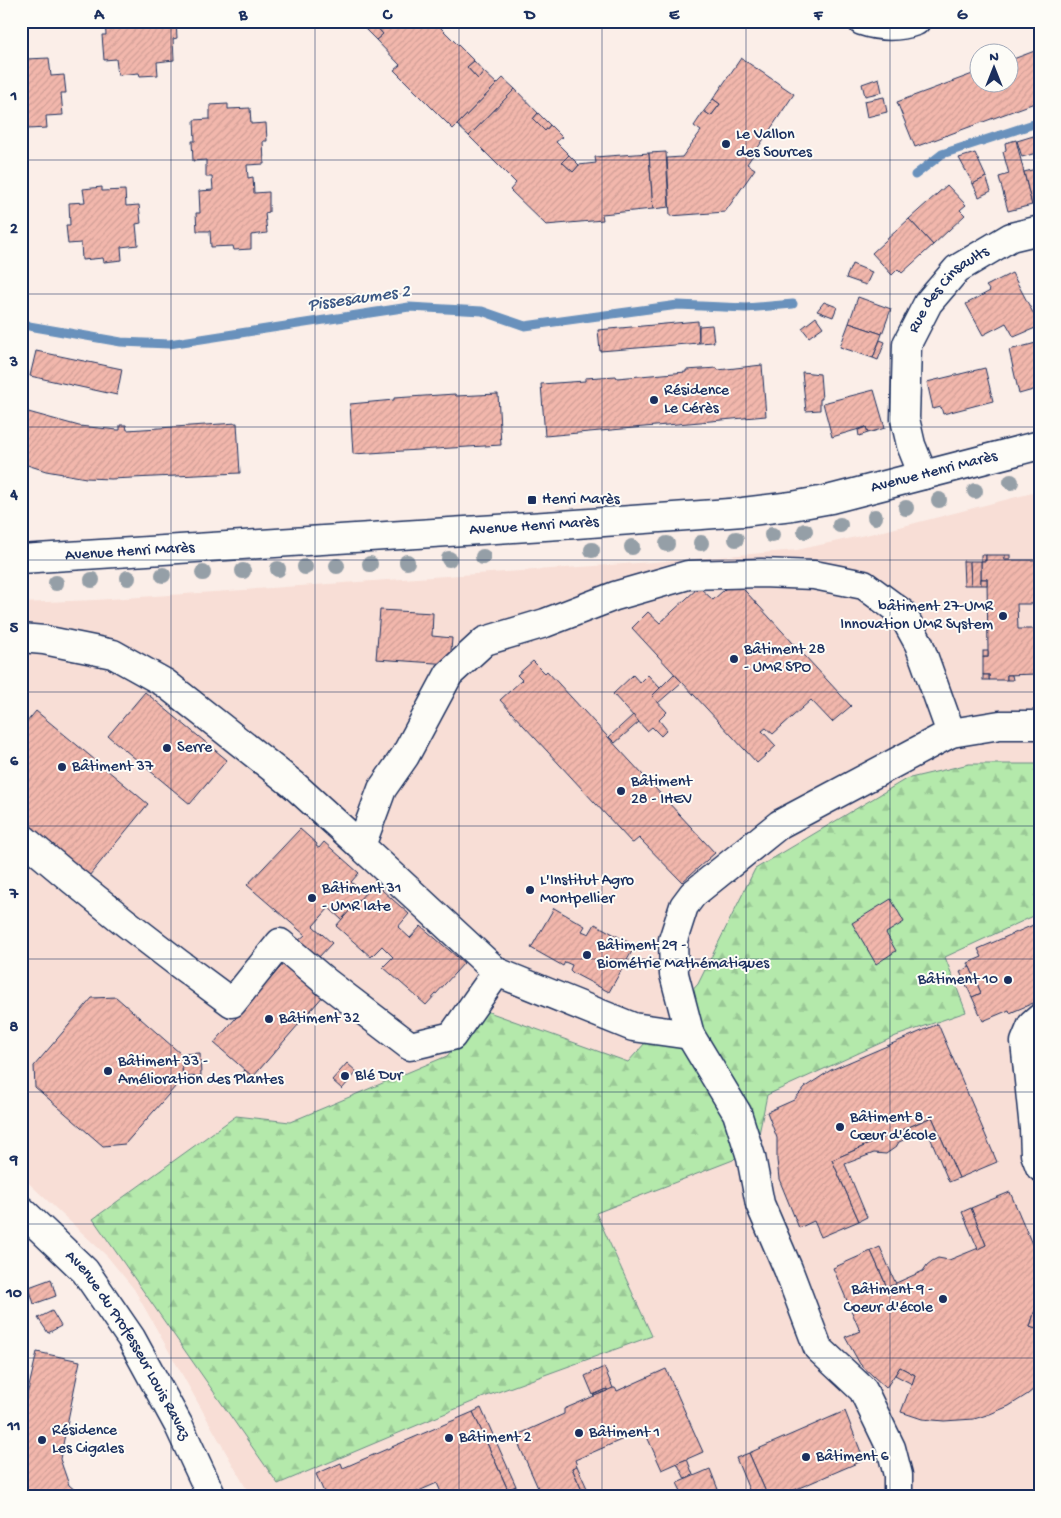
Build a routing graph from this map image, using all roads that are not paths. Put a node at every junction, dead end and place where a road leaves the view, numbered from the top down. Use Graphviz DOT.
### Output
graph roads {
  1 [pos="862,21"];
  2 [pos="916,21"];
  3 [pos="1040,230"];
  4 [pos="1040,445"];
  5 [pos="923,475"];
  6 [pos="21,558"];
  7 [pos="21,638"];
  8 [pos="1040,725"];
  9 [pos="951,733"];
  10 [pos="21,837"];
  11 [pos="361,846"];
  12 [pos="497,972"];
  13 [pos="1040,1018"];
  14 [pos="690,1034"];
  15 [pos="1040,1167"];
  16 [pos="21,1210"];
  17 [pos="212,1497"];
  18 [pos="898,1497"];
  1 -- 2 [label="main road"];
  3 -- 5 [label="main road, Rue des Cinsaults"];
  4 -- 5 [label="main road, Avenue Henri Marès"];
  5 -- 6 [label="main road, Avenue Henri Marès"];
  7 -- 11 [label="main road"];
  8 -- 9 [label="main road"];
  9 -- 11 [label="main road"];
  9 -- 14 [label="main road"];
  10 -- 12 [label="main road"];
  11 -- 12 [label="main road"];
  12 -- 14 [label="main road"];
  13 -- 15 [label="main road"];
  14 -- 18 [label="main road"];
  16 -- 17 [label="main road, Avenue du Professeur Louis Ravaz"];
}
